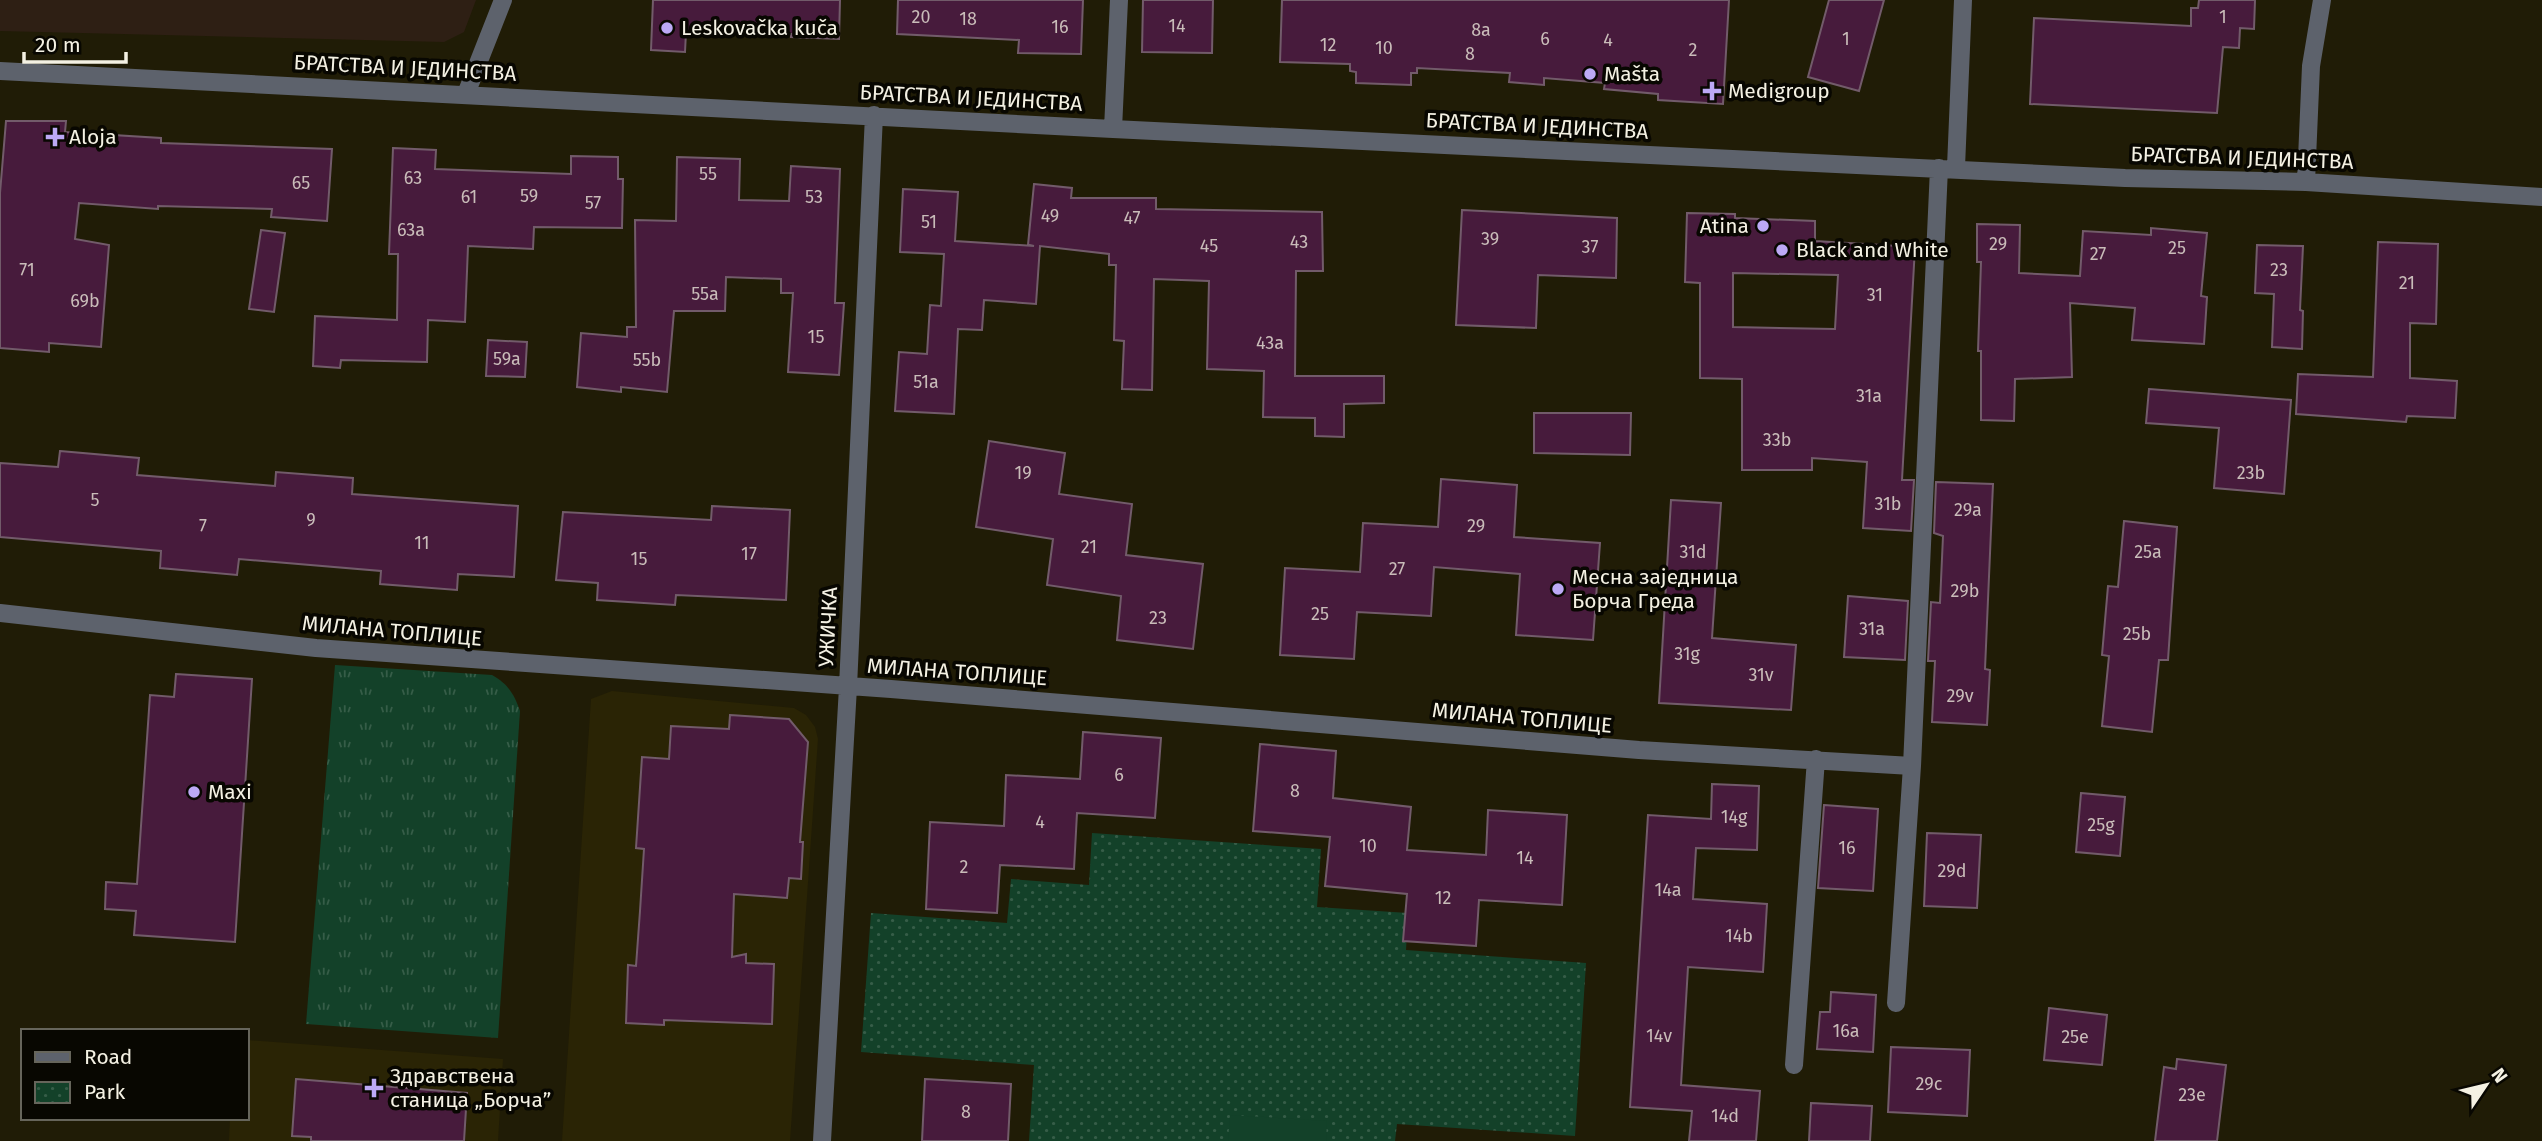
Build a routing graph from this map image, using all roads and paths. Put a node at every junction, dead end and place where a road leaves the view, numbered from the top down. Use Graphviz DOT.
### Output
graph roads {
  1 [pos="503,0"];
  2 [pos="1119,0"];
  3 [pos="1963,0"];
  4 [pos="2322,0"];
  5 [pos="0,71"];
  6 [pos="466,94"];
  7 [pos="874,115"];
  8 [pos="1113,129"];
  9 [pos="1948,167"];
  10 [pos="2306,181"];
  11 [pos="2542,197"];
  12 [pos="0,612"];
  13 [pos="848,687"];
  14 [pos="1816,759"];
  15 [pos="1912,766"];
  16 [pos="1896,1003"];
  17 [pos="1794,1065"];
  18 [pos="822,1141"];
  1 -- 6 [label="street"];
  2 -- 8 [label="street"];
  3 -- 9 [label="street"];
  4 -- 10 [label="street"];
  5 -- 6 [label="street, БРАТСТВА И ЈЕДИНСТВА"];
  6 -- 7 [label="street, БРАТСТВА И ЈЕДИНСТВА"];
  7 -- 8 [label="street, БРАТСТВА И ЈЕДИНСТВА"];
  7 -- 13 [label="street, УЖИЧКА"];
  8 -- 9 [label="street, БРАТСТВА И ЈЕДИНСТВА"];
  9 -- 10 [label="street, БРАТСТВА И ЈЕДИНСТВА"];
  9 -- 15 [label="street"];
  10 -- 11 [label="street, БРАТСТВА И ЈЕДИНСТВА"];
  12 -- 13 [label="street, МИЛАНА ТОПЛИЦЕ"];
  13 -- 14 [label="street, МИЛАНА ТОПЛИЦЕ"];
  13 -- 18 [label="street, УЖИЧКА"];
  14 -- 15 [label="street, МИЛАНА ТОПЛИЦЕ"];
  14 -- 17 [label="street"];
  15 -- 16 [label="street"];
}
